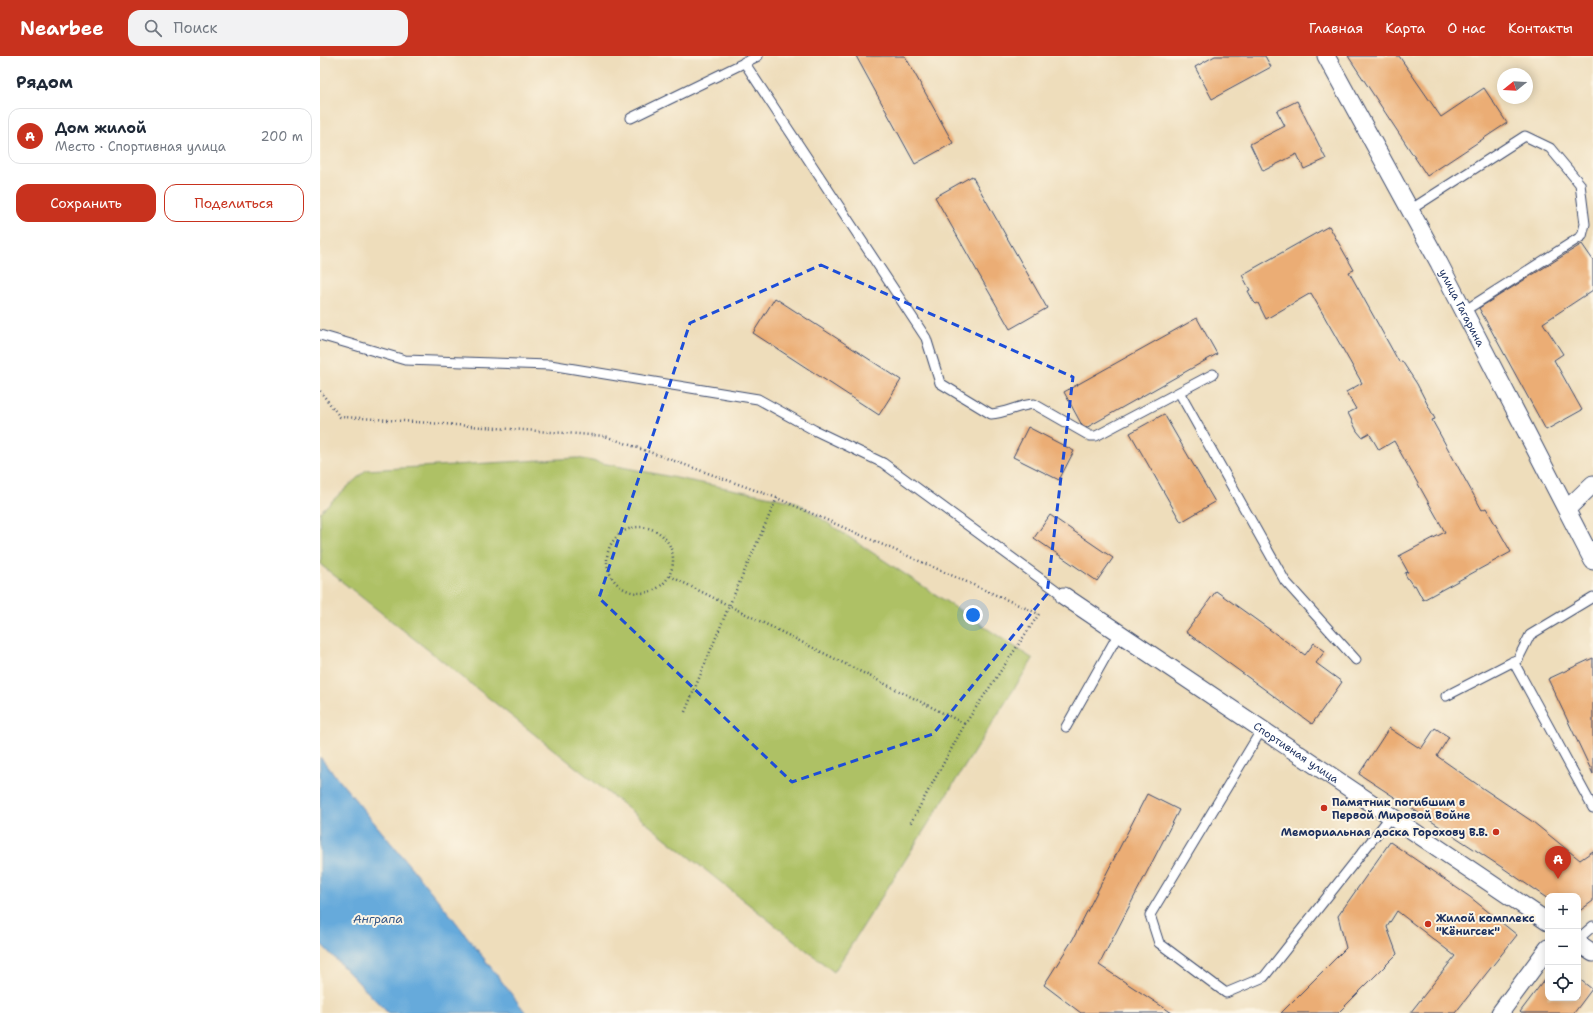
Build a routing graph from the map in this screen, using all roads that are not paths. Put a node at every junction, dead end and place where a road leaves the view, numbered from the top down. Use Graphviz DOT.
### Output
graph roads {
  1 [pos="758,56"];
  2 [pos="1326,56"];
  3 [pos="744,62"];
  4 [pos="631,118"];
  5 [pos="1410,210"];
  6 [pos="1464,311"];
  7 [pos="320,335"];
  8 [pos="1213,374"];
  9 [pos="1179,392"];
  10 [pos="1593,484"];
  11 [pos="1567,509"];
  12 [pos="1593,561"];
  13 [pos="1064,596"];
  14 [pos="1593,597"];
  15 [pos="1119,633"];
  16 [pos="1356,660"];
  17 [pos="1513,661"];
  18 [pos="1446,696"];
  19 [pos="1066,727"];
  20 [pos="1262,729"];
  21 [pos="1593,808"];
  22 [pos="1390,816"];
  23 [pos="1545,920"];
  24 [pos="1593,926"];
  25 [pos="1581,937"];
  26 [pos="1581,945"];
  27 [pos="1545,952"];
  28 [pos="1593,953"];
  29 [pos="1500,1013"];
  1 -- 3 [label="lane"];
  2 -- 5 [label="street, улица Гагарина"];
  3 -- 4 [label="lane"];
  3 -- 9 [label="lane"];
  5 -- 6 [label="street, улица Гагарина"];
  5 -- 6 [label="lane"];
  6 -- 11 [label="street, улица Гагарина"];
  7 -- 13 [label="lane"];
  8 -- 9 [label="lane"];
  9 -- 16 [label="lane"];
  10 -- 11 [label="street"];
  11 -- 12 [label="street, улица Гагарина"];
  13 -- 15 [label="street, Спортивная улица"];
  14 -- 17 [label="lane"];
  15 -- 19 [label="lane"];
  15 -- 20 [label="street, Спортивная улица"];
  17 -- 18 [label="lane"];
  17 -- 21 [label="lane"];
  20 -- 22 [label="street, Спортивная улица"];
  20 -- 22 [label="lane"];
  22 -- 23 [label="street, Спортивная улица"];
  24 -- 25 [label="lane"];
  26 -- 28 [label="street"];
  27 -- 29 [label="street"];
}
